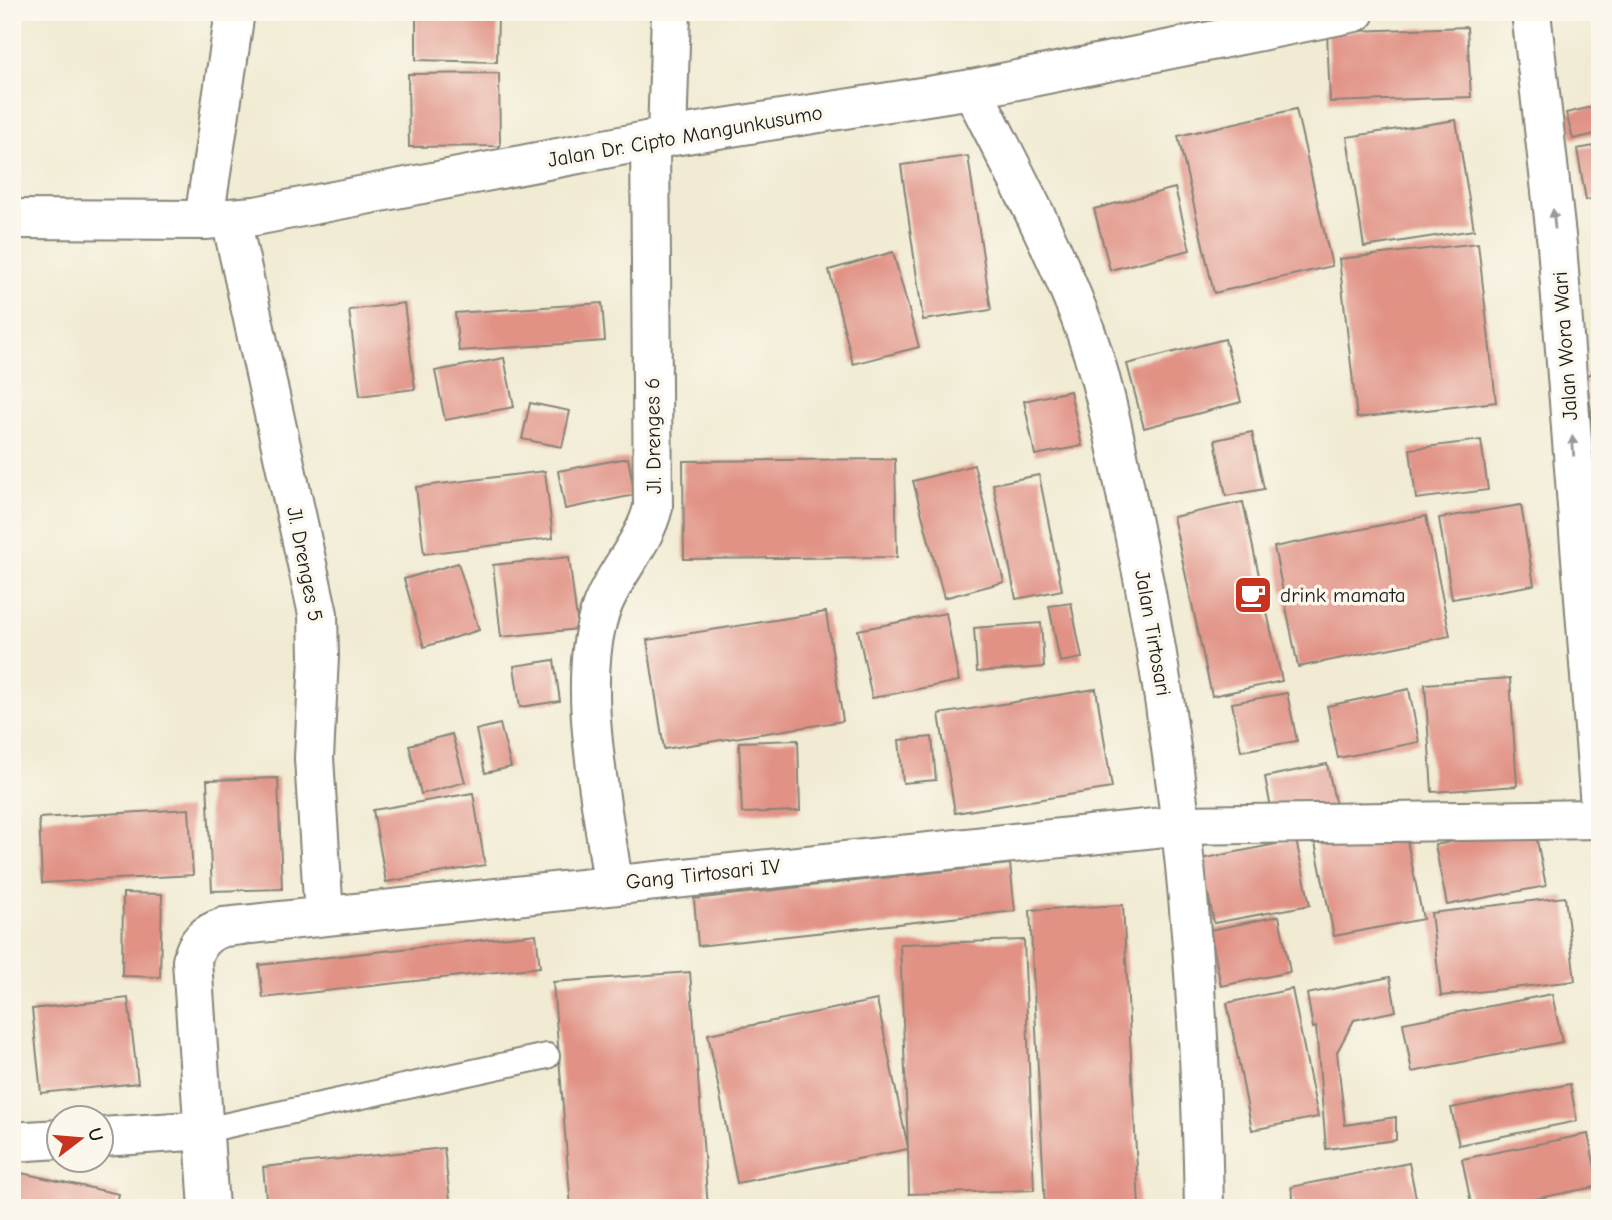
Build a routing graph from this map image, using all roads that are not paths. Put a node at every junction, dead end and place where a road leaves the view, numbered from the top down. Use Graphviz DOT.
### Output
graph roads {
  1 [pos="235,12"];
  2 [pos="671,12"];
  3 [pos="1354,12"];
  4 [pos="1531,12"];
  5 [pos="972,89"];
  6 [pos="658,138"];
  7 [pos="12,219"];
  8 [pos="217,219"];
  9 [pos="1589,507"];
  10 [pos="1600,807"];
  11 [pos="1600,819"];
  12 [pos="1183,825"];
  13 [pos="613,884"];
  14 [pos="324,916"];
  15 [pos="547,1056"];
  16 [pos="205,1130"];
  17 [pos="116,1136"];
  18 [pos="46,1140"];
  19 [pos="12,1142"];
  20 [pos="209,1208"];
  21 [pos="1204,1208"];
  1 -- 8 [label="street"];
  2 -- 6 [label="street, Jl. Drenges 6"];
  3 -- 5 [label="street, Jalan Dr. Cipto Mangunkusumo"];
  9 -- 4 [label="street, Jalan Wora Wari, one-way"];
  5 -- 6 [label="street, Jalan Dr. Cipto Mangunkusumo"];
  5 -- 12 [label="street, Jalan Tirtosari"];
  6 -- 8 [label="street, Jalan Dr. Cipto Mangunkusumo"];
  6 -- 13 [label="street, Jl. Drenges 6"];
  7 -- 8 [label="street, Jalan Dr. Cipto Mangunkusumo"];
  8 -- 14 [label="street, Jl. Drenges 5"];
  9 -- 10 [label="street, Jalan Wora Wari"];
  11 -- 12 [label="street, Gang Tirtosari IV"];
  12 -- 13 [label="street, Gang Tirtosari IV"];
  12 -- 21 [label="street, Jalan Tirtosari"];
  13 -- 14 [label="street, Gang Tirtosari IV"];
  14 -- 16 [label="street, Gang Tirtosari IV"];
  15 -- 16 [label="lane"];
  16 -- 17 [label="street"];
  16 -- 20 [label="street"];
  18 -- 19 [label="street"];
}
